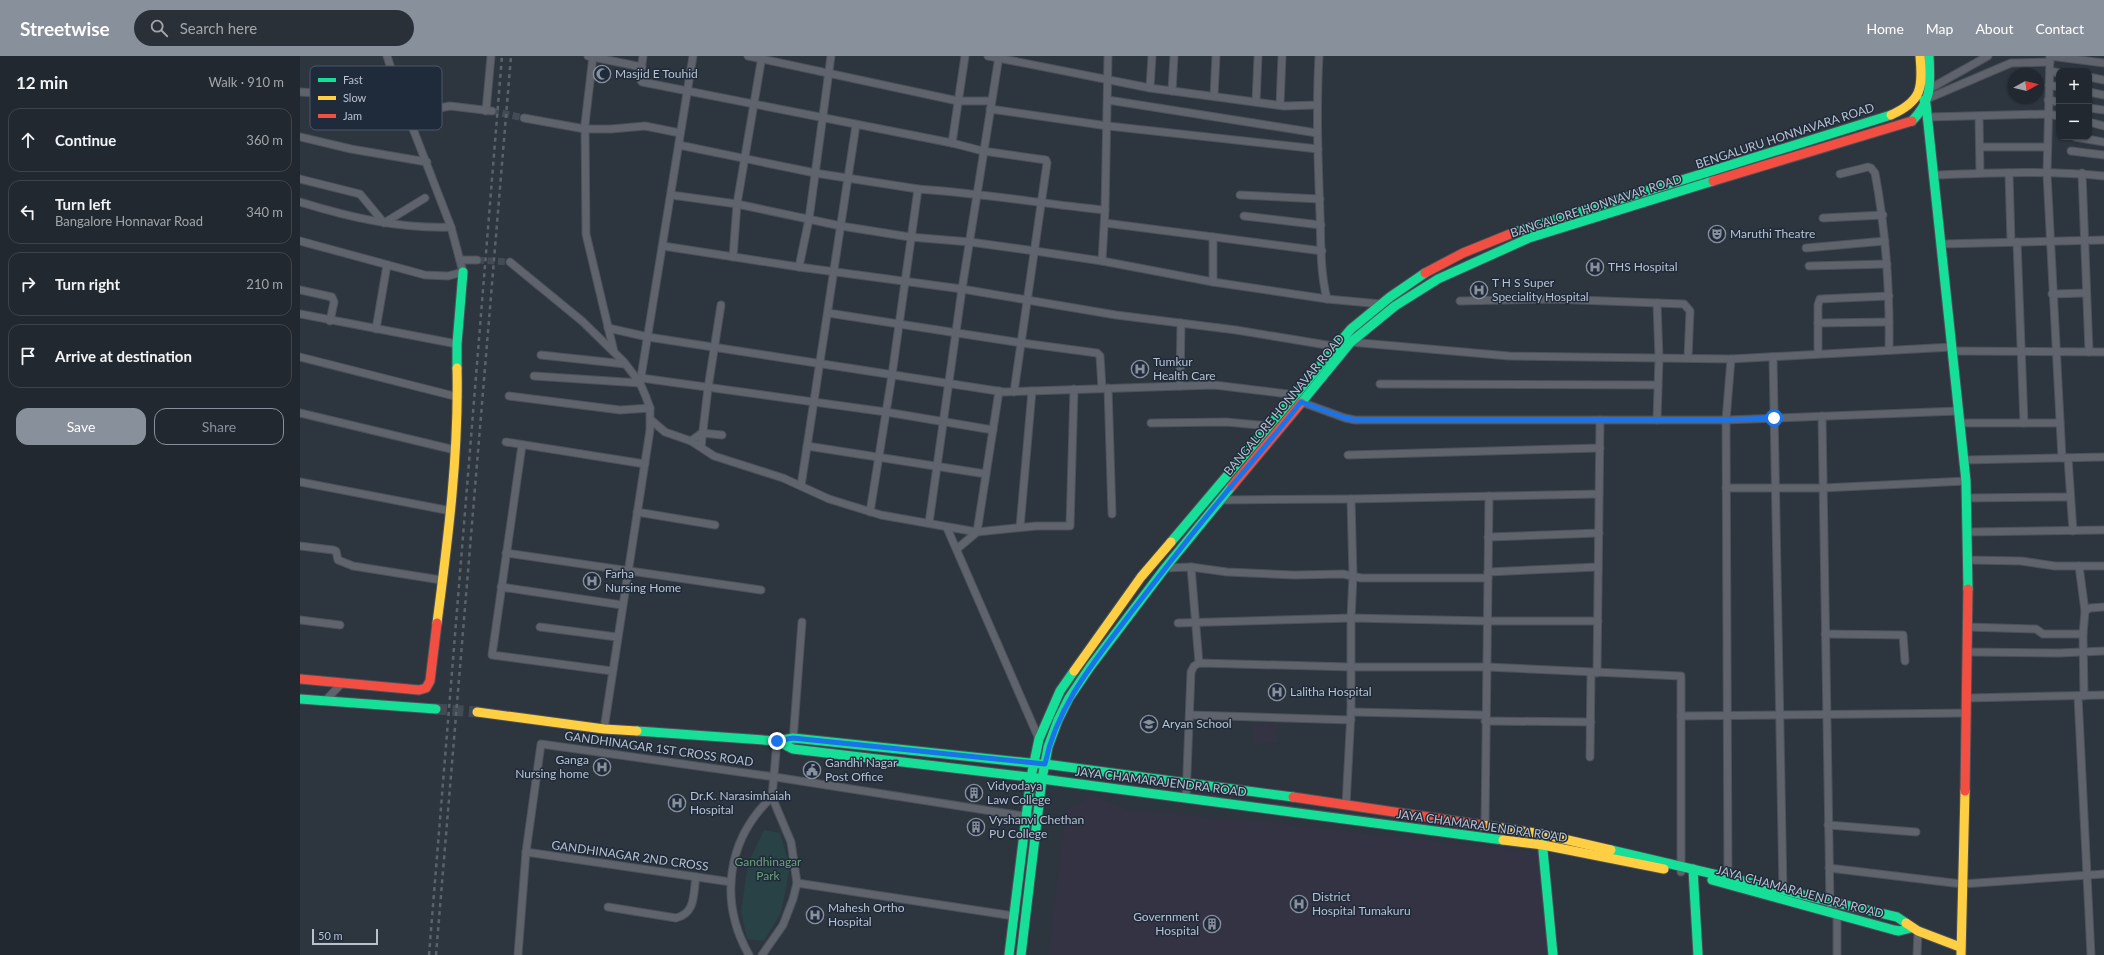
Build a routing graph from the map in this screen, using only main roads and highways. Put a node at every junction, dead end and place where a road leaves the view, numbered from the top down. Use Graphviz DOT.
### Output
graph roads {
  1 [pos="1920,56"];
  2 [pos="1929,56"];
  3 [pos="1920,93"];
  4 [pos="1929,97"];
  5 [pos="1733,166"];
  6 [pos="1735,175"];
  7 [pos="463,272"];
  8 [pos="1344,344"];
  9 [pos="1299,398"];
  10 [pos="1226,478"];
  11 [pos="1233,484"];
  12 [pos="300,678"];
  13 [pos="300,699"];
  14 [pos="436,708"];
  15 [pos="477,712"];
  16 [pos="777,741"];
  17 [pos="1034,763"];
  18 [pos="1045,764"];
  19 [pos="1031,777"];
  20 [pos="1042,779"];
  21 [pos="1542,834"];
  22 [pos="1543,845"];
  23 [pos="1681,869"];
  24 [pos="1693,872"];
  25 [pos="1727,881"];
  26 [pos="1914,930"];
  27 [pos="1961,951"];
  28 [pos="1009,955"];
  29 [pos="1021,955"];
  30 [pos="1552,955"];
  31 [pos="1698,955"];
  1 -- 3 [label="main road"];
  2 -- 4 [label="main road"];
  3 -- 4 [label="main road"];
  3 -- 5 [label="main road, BENGALURU HONNAVARA ROAD"];
  4 -- 6 [label="main road, BANGALORE HONNAVAR ROAD"];
  4 -- 27 [label="main road"];
  5 -- 6 [label="main road"];
  5 -- 8 [label="main road, BENGALURU HONNAVARA ROAD"];
  6 -- 8 [label="main road, BANGALORE HONNAVAR ROAD"];
  7 -- 12 [label="main road"];
  8 -- 9 [label="main road, BANGALORE HONNAVAR ROAD"];
  9 -- 10 [label="main road"];
  9 -- 11 [label="main road, BANGALORE HONNAVAR ROAD"];
  10 -- 11 [label="main road"];
  10 -- 17 [label="main road"];
  11 -- 18 [label="main road, BANGALORE HONNAVAR ROAD"];
  13 -- 14 [label="main road"];
  15 -- 16 [label="main road"];
  16 -- 17 [label="main road, JAYA CHAMARAJENDRA ROAD"];
  16 -- 19 [label="main road, JAYA CHAMARAJENDRA ROAD"];
  17 -- 18 [label="main road, JAYA CHAMARAJENDRA ROAD"];
  17 -- 19 [label="main road"];
  18 -- 20 [label="main road, BANGALORE HONNAVAR ROAD"];
  18 -- 21 [label="main road, JAYA CHAMARAJENDRA ROAD"];
  19 -- 20 [label="main road, JAYA CHAMARAJENDRA ROAD"];
  19 -- 28 [label="main road"];
  20 -- 22 [label="main road, JAYA CHAMARAJENDRA ROAD"];
  20 -- 29 [label="main road, BANGALORE HONNAVAR ROAD"];
  21 -- 22 [label="main road"];
  21 -- 23 [label="main road, JAYA CHAMARAJENDRA ROAD"];
  22 -- 23 [label="main road, JAYA CHAMARAJENDRA ROAD"];
  22 -- 30 [label="main road"];
  23 -- 24 [label="main road, JAYA CHAMARAJENDRA ROAD"];
  24 -- 25 [label="main road, JAYA CHAMARAJENDRA ROAD"];
  24 -- 31 [label="main road"];
  25 -- 26 [label="main road, JAYA CHAMARAJENDRA ROAD"];
  25 -- 26 [label="main road, JAYA CHAMARAJENDRA ROAD"];
  26 -- 27 [label="main road, JAYA CHAMARAJENDRA ROAD"];
}
